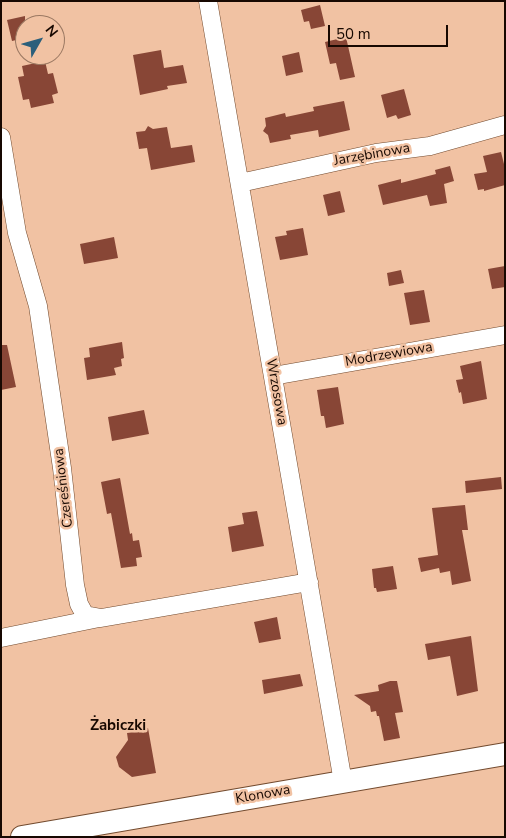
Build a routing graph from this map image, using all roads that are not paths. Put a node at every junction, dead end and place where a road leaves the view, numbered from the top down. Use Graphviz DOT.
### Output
graph roads {
  1 [pos="208,1"];
  2 [pos="505,126"];
  3 [pos="1,138"];
  4 [pos="240,183"];
  5 [pos="505,335"];
  6 [pos="273,376"];
  7 [pos="309,582"];
  8 [pos="101,618"];
  9 [pos="1,638"];
  10 [pos="505,754"];
  11 [pos="343,782"];
  12 [pos="22,837"];
  1 -- 4 [label="street, Wrzosowa"];
  2 -- 4 [label="street, Jarzębinowa"];
  3 -- 8 [label="street, Czereśniowa"];
  4 -- 6 [label="street, Wrzosowa"];
  5 -- 6 [label="street, Modrzewiowa"];
  6 -- 7 [label="street, Wrzosowa"];
  7 -- 8 [label="street"];
  7 -- 11 [label="street, Wrzosowa"];
  8 -- 9 [label="street"];
  10 -- 11 [label="street, Klonowa"];
  11 -- 12 [label="street, Klonowa"];
}
